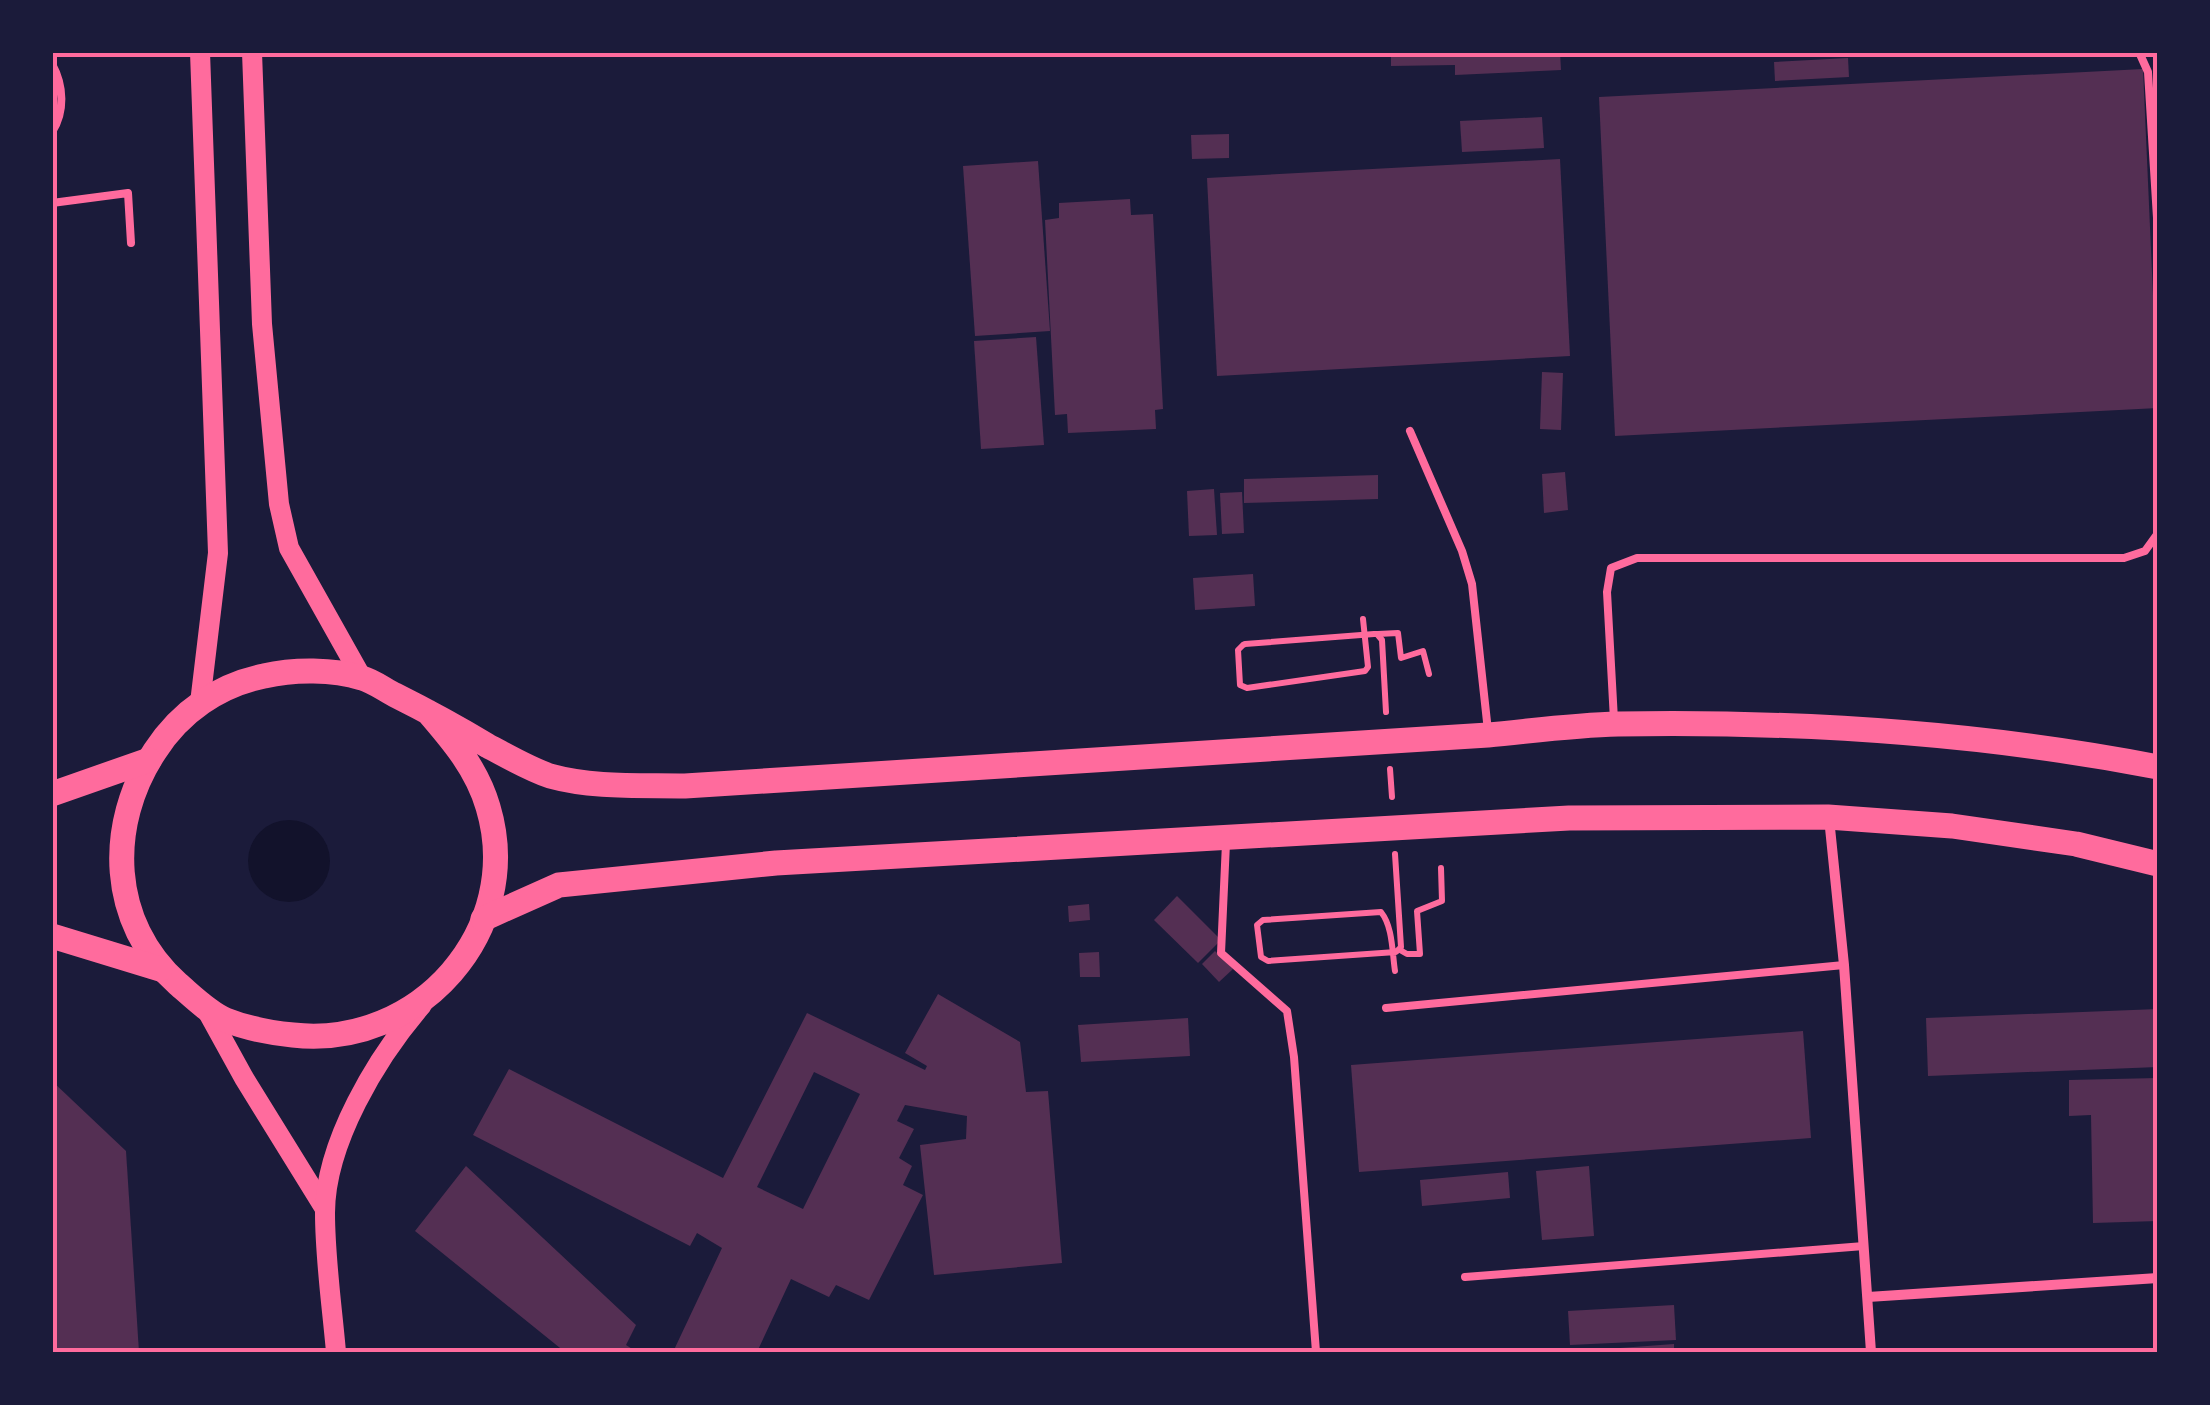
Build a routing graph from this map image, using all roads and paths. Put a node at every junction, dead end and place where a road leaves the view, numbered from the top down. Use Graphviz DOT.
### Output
graph roads {
  1 [pos="200,52"];
  2 [pos="252,52"];
  3 [pos="2139,52"];
  4 [pos="52,64"];
  5 [pos="52,132"];
  6 [pos="52,203"];
  7 [pos="2158,234"];
  8 [pos="131,243"];
  9 [pos="1410,431"];
  10 [pos="2158,533"];
  11 [pos="1362,619"];
  12 [pos="1377,634"];
  13 [pos="1429,674"];
  14 [pos="362,678"];
  15 [pos="200,703"];
  16 [pos="428,712"];
  17 [pos="1387,716"];
  18 [pos="1614,724"];
  19 [pos="1488,735"];
  20 [pos="1389,754"];
  21 [pos="149,760"];
  22 [pos="2158,767"];
  23 [pos="52,794"];
  24 [pos="1392,811"];
  25 [pos="1828,817"];
  26 [pos="1226,836"];
  27 [pos="1395,849"];
  28 [pos="2158,864"];
  29 [pos="1441,868"];
  30 [pos="483,919"];
  31 [pos="52,936"];
  32 [pos="1400,950"];
  33 [pos="1844,965"];
  34 [pos="160,970"];
  35 [pos="1394,971"];
  36 [pos="435,990"];
  37 [pos="204,1006"];
  38 [pos="1386,1008"];
  39 [pos="325,1209"];
  40 [pos="1864,1246"];
  41 [pos="1465,1278"];
  42 [pos="2158,1278"];
  43 [pos="1868,1297"];
  44 [pos="336,1352"];
  45 [pos="1316,1352"];
  46 [pos="1871,1352"];
  1 -- 15 [label="main road"];
  2 -- 14 [label="main road"];
  3 -- 7 [label="lane"];
  4 -- 5 [label="lane"];
  6 -- 8 [label="lane"];
  9 -- 19 [label="lane"];
  10 -- 18 [label="lane"];
  11 -- 12 [label="path"];
  12 -- 13 [label="path"];
  12 -- 17 [label="path"];
  14 -- 15 [label="main road"];
  14 -- 16 [label="main road"];
  15 -- 21 [label="main road"];
  16 -- 19 [label="main road"];
  16 -- 30 [label="main road"];
  18 -- 19 [label="main road"];
  18 -- 22 [label="main road"];
  20 -- 24 [label="path"];
  21 -- 23 [label="main road"];
  21 -- 34 [label="main road"];
  25 -- 26 [label="main road"];
  25 -- 28 [label="main road"];
  25 -- 33 [label="street"];
  26 -- 30 [label="main road"];
  26 -- 45 [label="lane"];
  27 -- 32 [label="path"];
  29 -- 32 [label="path"];
  30 -- 36 [label="main road"];
  31 -- 34 [label="main road"];
  32 -- 35 [label="path"];
  33 -- 38 [label="lane"];
  33 -- 40 [label="street"];
  34 -- 37 [label="main road"];
  36 -- 37 [label="main road"];
  36 -- 39 [label="main road"];
  37 -- 39 [label="main road"];
  39 -- 44 [label="main road"];
  40 -- 41 [label="lane"];
  40 -- 43 [label="street"];
  42 -- 43 [label="street"];
  43 -- 46 [label="street"];
}
